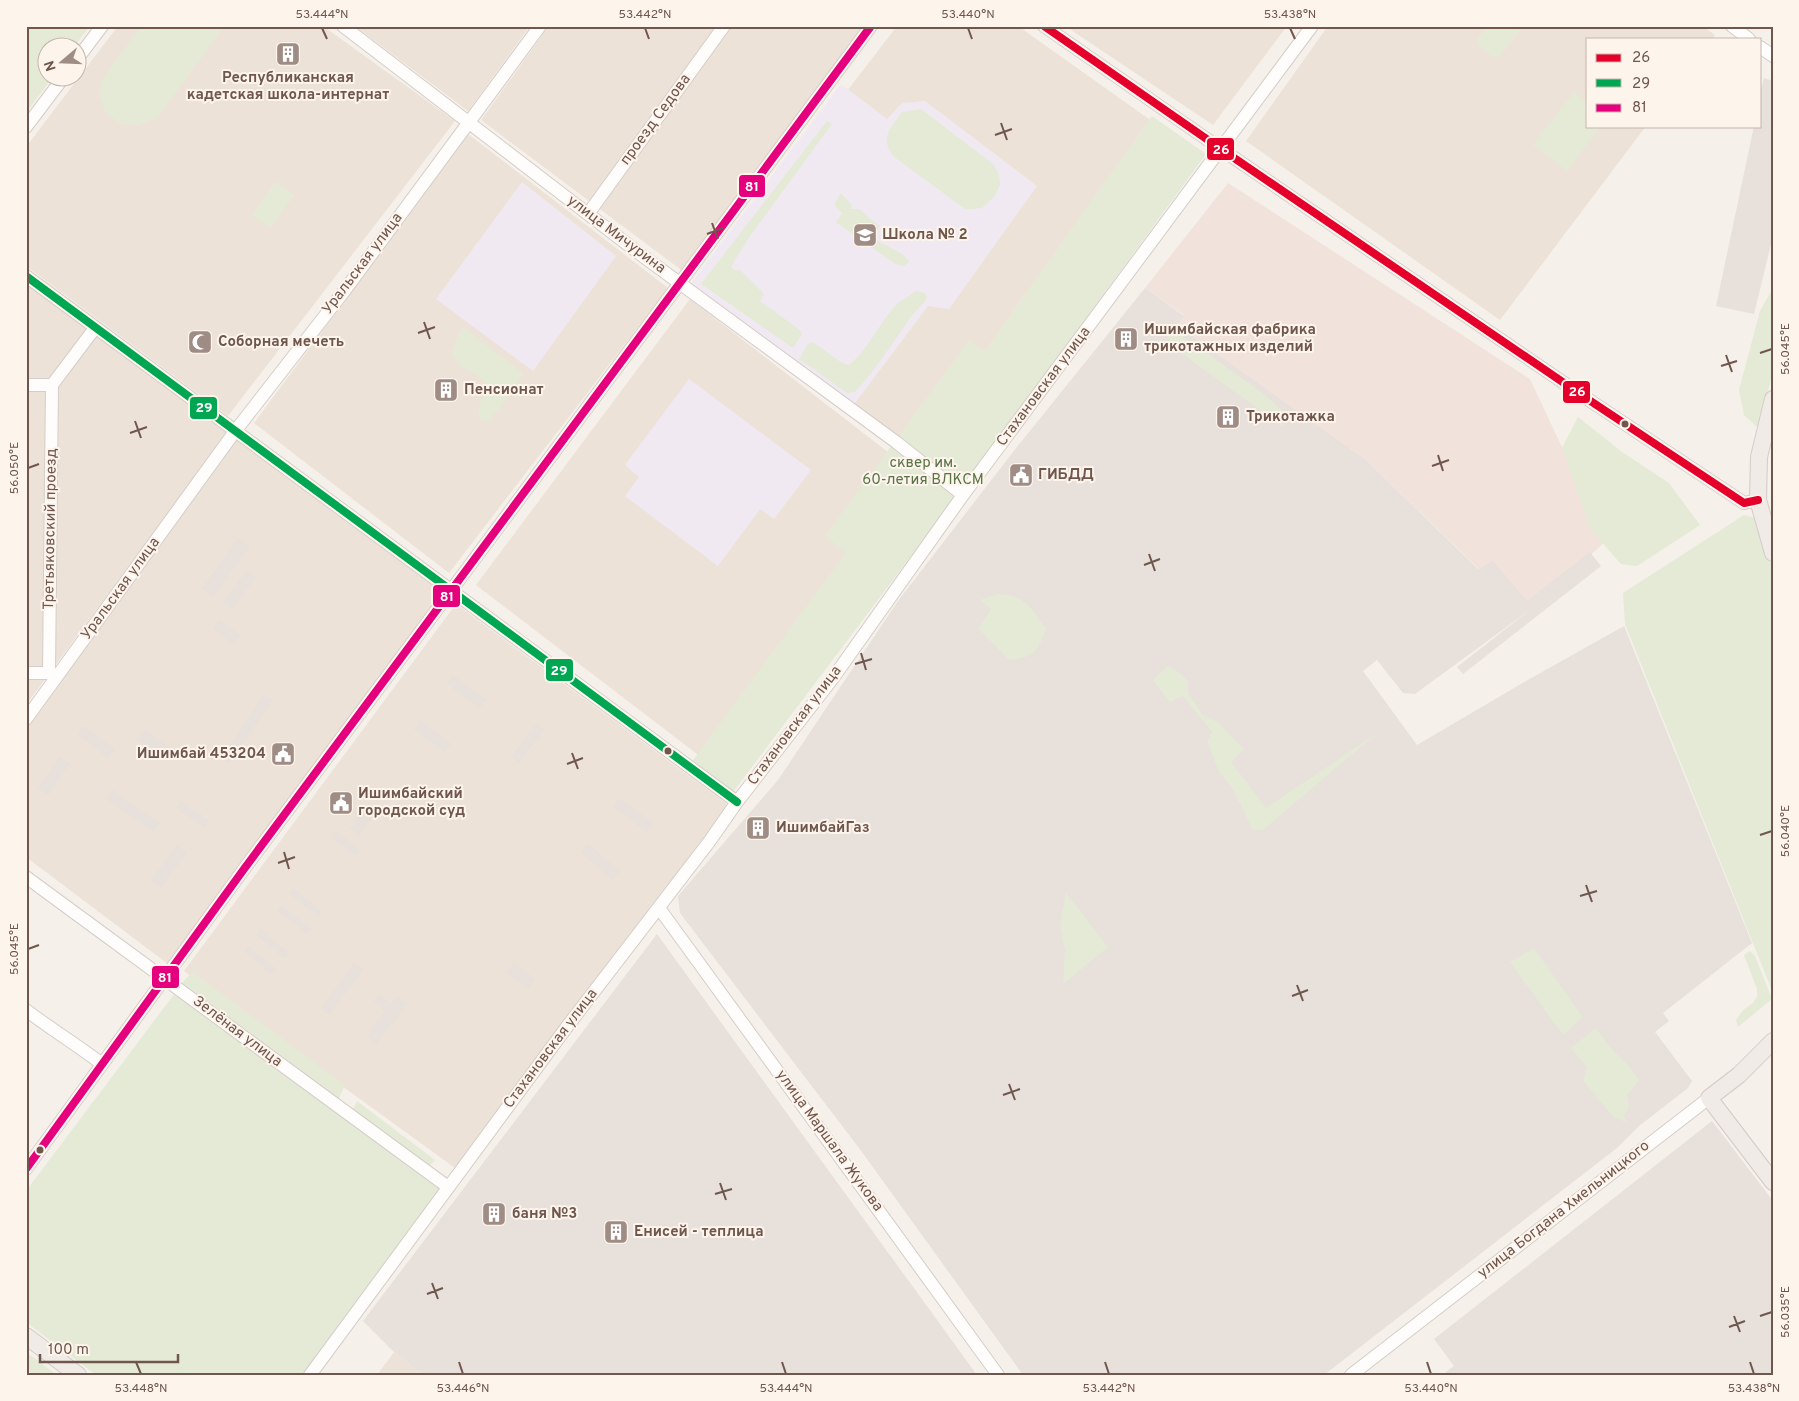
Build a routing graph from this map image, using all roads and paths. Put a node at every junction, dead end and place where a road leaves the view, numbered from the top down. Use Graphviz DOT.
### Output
graph roads {
  1 [pos="102,26"];
  2 [pos="343,26"];
  3 [pos="540,26"];
  4 [pos="724,26"];
  5 [pos="871,26"];
  6 [pos="1044,26"];
  7 [pos="1312,26"];
  8 [pos="1732,26"];
  9 [pos="1748,38"];
  10 [pos="88,45"];
  11 [pos="1762,48"];
  12 [pos="1773,56"];
  13 [pos="55,88"];
  14 [pos="470,122"];
  15 [pos="26,127"];
  16 [pos="1221,150"];
  17 [pos="588,214"];
  18 [pos="26,276"];
  19 [pos="680,284"];
  20 [pos="95,328"];
  21 [pos="26,385"];
  22 [pos="52,385"];
  23 [pos="1773,399"];
  24 [pos="236,430"];
  25 [pos="963,495"];
  26 [pos="1758,500"];
  27 [pos="1773,553"];
  28 [pos="451,590"];
  29 [pos="26,673"];
  30 [pos="26,719"];
  31 [pos="737,802"];
  32 [pos="26,877"];
  33 [pos="659,908"];
  34 [pos="165,978"];
  35 [pos="26,1010"];
  36 [pos="1773,1041"];
  37 [pos="102,1064"];
  38 [pos="1710,1098"];
  39 [pos="26,1169"];
  40 [pos="1773,1182"];
  41 [pos="448,1187"];
  42 [pos="26,1336"];
  43 [pos="78,1375"];
  44 [pos="310,1375"];
  45 [pos="998,1375"];
  46 [pos="1351,1375"];
  1 -- 10 [label="street"];
  2 -- 14 [label="street, улица Мичурина"];
  3 -- 14 [label="street, Уральская улица"];
  4 -- 17 [label="street, проезд Седова"];
  5 -- 19 [label="street"];
  6 -- 16 [label="street"];
  7 -- 16 [label="street, Стахановская улица"];
  8 -- 9 [label="street"];
  11 -- 12 [label="street"];
  13 -- 15 [label="street"];
  14 -- 17 [label="street, улица Мичурина"];
  14 -- 24 [label="street, Уральская улица"];
  16 -- 25 [label="street, Стахановская улица"];
  16 -- 26 [label="street"];
  17 -- 19 [label="street, улица Мичурина"];
  18 -- 20 [label="street"];
  19 -- 25 [label="street, улица Мичурина"];
  19 -- 28 [label="street"];
  20 -- 22 [label="street"];
  20 -- 24 [label="street"];
  21 -- 22 [label="street"];
  22 -- 29 [label="street, Третьяковский проезд"];
  23 -- 26 [label="main road"];
  24 -- 28 [label="street"];
  24 -- 30 [label="street, Уральская улица"];
  25 -- 31 [label="street, Стахановская улица"];
  26 -- 27 [label="main road"];
  28 -- 31 [label="street"];
  28 -- 34 [label="street"];
  31 -- 33 [label="street, Стахановская улица"];
  32 -- 34 [label="street, Зелёная улица"];
  33 -- 41 [label="street, Стахановская улица"];
  33 -- 45 [label="street, улица Маршала Жукова"];
  34 -- 37 [label="street"];
  34 -- 41 [label="street, Зелёная улица"];
  35 -- 37 [label="street"];
  36 -- 38 [label="main road, улица Богдана Хмельницкого"];
  37 -- 39 [label="street"];
  38 -- 40 [label="main road"];
  38 -- 46 [label="street, улица Богдана Хмельницкого"];
  41 -- 44 [label="street, Стахановская улица"];
  42 -- 43 [label="main road"];
}
